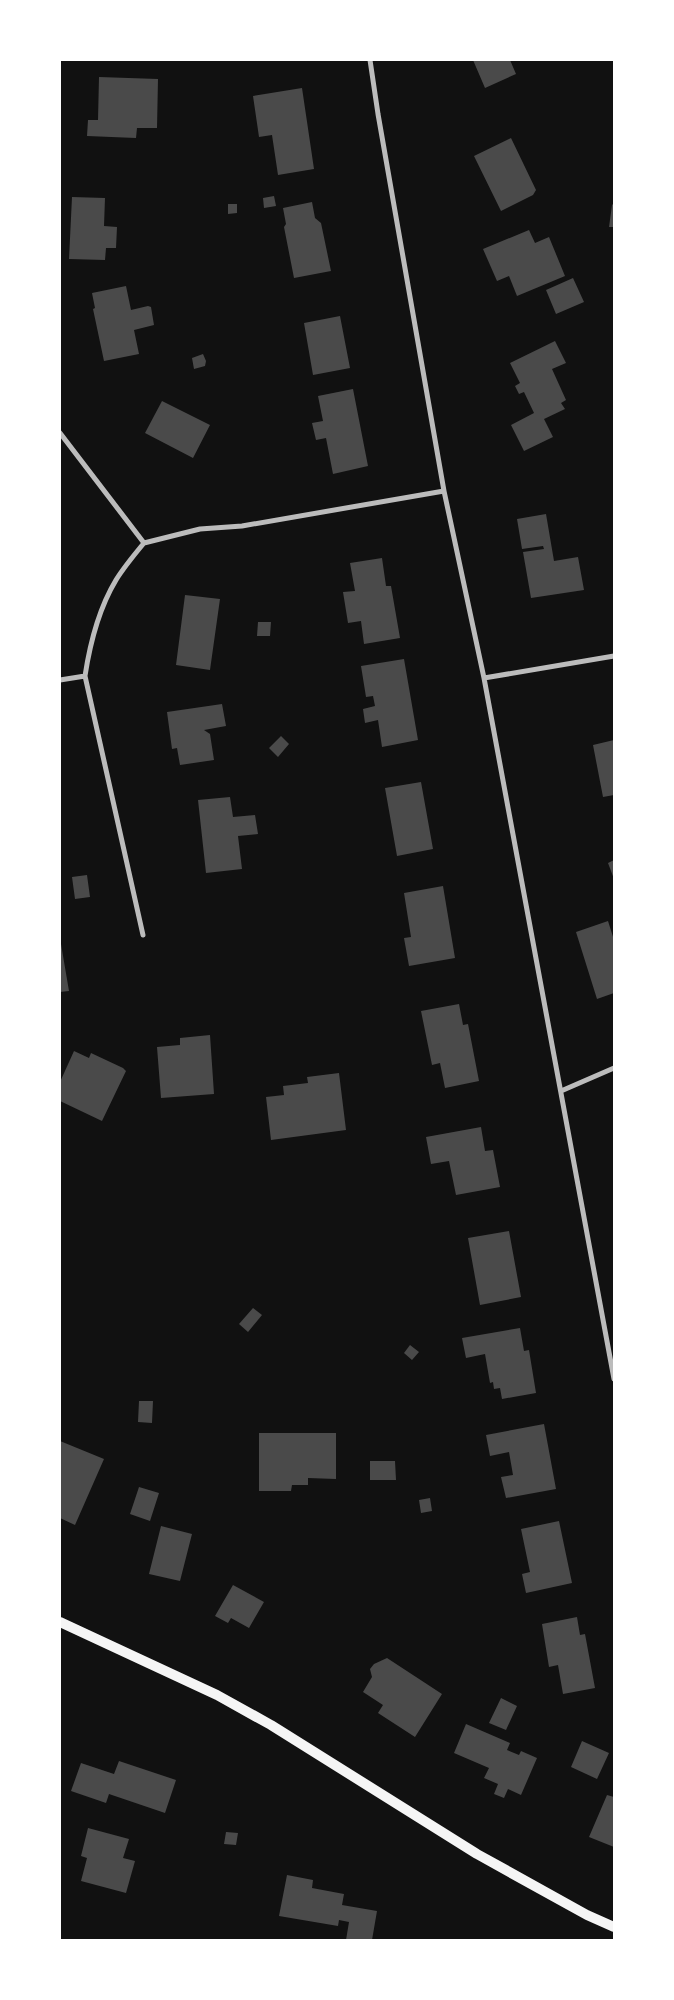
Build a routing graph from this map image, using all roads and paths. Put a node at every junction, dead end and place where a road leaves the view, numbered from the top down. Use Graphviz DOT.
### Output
graph roads {
  1 [pos="370,60"];
  2 [pos="60,433"];
  3 [pos="444,491"];
  4 [pos="144,543"];
  5 [pos="614,656"];
  6 [pos="85,676"];
  7 [pos="484,678"];
  8 [pos="60,680"];
  9 [pos="144,935"];
  10 [pos="614,1068"];
  11 [pos="561,1091"];
  12 [pos="614,1379"];
  13 [pos="60,1622"];
  14 [pos="614,1927"];
  1 -- 3 [label="street"];
  2 -- 4 [label="street"];
  3 -- 4 [label="street"];
  3 -- 7 [label="street"];
  4 -- 6 [label="street"];
  5 -- 7 [label="street"];
  6 -- 8 [label="street"];
  6 -- 9 [label="street"];
  7 -- 11 [label="street"];
  10 -- 11 [label="street"];
  11 -- 12 [label="street"];
  13 -- 14 [label="main road"];
}
